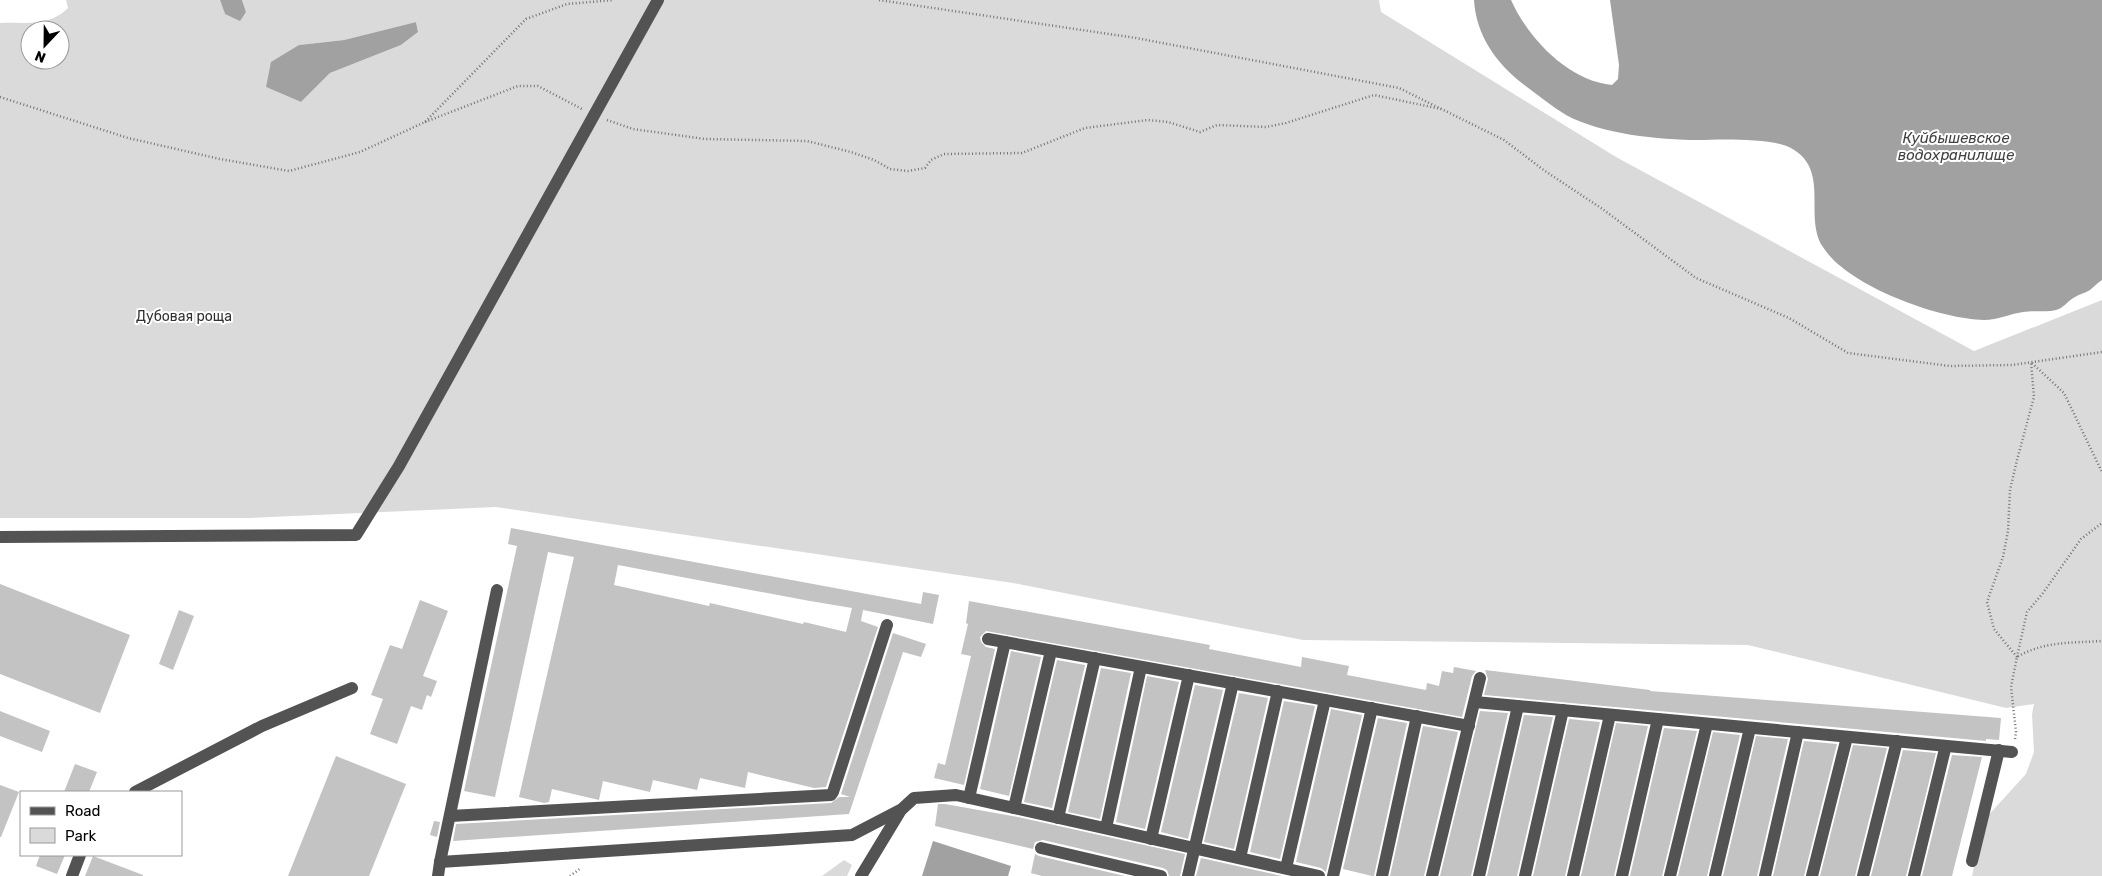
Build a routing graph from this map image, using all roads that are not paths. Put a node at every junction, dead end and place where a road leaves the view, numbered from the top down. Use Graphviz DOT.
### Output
graph roads {
  1 [pos="658,0"];
  2 [pos="0,537"];
  3 [pos="496,590"];
  4 [pos="887,625"];
  5 [pos="988,639"];
  6 [pos="1005,642"];
  7 [pos="1051,650"];
  8 [pos="1095,658"];
  9 [pos="1142,667"];
  10 [pos="1189,676"];
  11 [pos="1480,678"];
  12 [pos="1233,683"];
  13 [pos="352,688"];
  14 [pos="1278,691"];
  15 [pos="1325,700"];
  16 [pos="1475,702"];
  17 [pos="1518,706"];
  18 [pos="1372,708"];
  19 [pos="1563,710"];
  20 [pos="1610,715"];
  21 [pos="1417,716"];
  22 [pos="1658,719"];
  23 [pos="1707,724"];
  24 [pos="1469,726"];
  25 [pos="1750,728"];
  26 [pos="1798,732"];
  27 [pos="1847,736"];
  28 [pos="1897,741"];
  29 [pos="1944,749"];
  30 [pos="1999,750"];
  31 [pos="2012,752"];
  32 [pos="137,791"];
  33 [pos="969,798"];
  34 [pos="1014,808"];
  35 [pos="902,809"];
  36 [pos="450,816"];
  37 [pos="1058,818"];
  38 [pos="1106,828"];
  39 [pos="1152,838"];
  40 [pos="1041,848"];
  41 [pos="1195,848"];
  42 [pos="80,856"];
  43 [pos="1240,858"];
  44 [pos="1972,861"];
  45 [pos="440,862"];
  46 [pos="1286,868"];
  47 [pos="72,876"];
  48 [pos="438,876"];
  49 [pos="861,876"];
  50 [pos="1161,876"];
  51 [pos="1188,876"];
  52 [pos="1319,876"];
  53 [pos="1333,876"];
  54 [pos="1382,876"];
  55 [pos="1432,876"];
  56 [pos="1479,876"];
  57 [pos="1525,876"];
  58 [pos="1573,876"];
  59 [pos="1622,876"];
  60 [pos="1670,876"];
  61 [pos="1715,876"];
  62 [pos="1764,876"];
  63 [pos="1812,876"];
  64 [pos="1863,876"];
  65 [pos="1914,876"];
  1 -- 2 [label="lane"];
  3 -- 36 [label="lane"];
  4 -- 36 [label="lane"];
  5 -- 6 [label="lane"];
  6 -- 7 [label="lane"];
  6 -- 33 [label="lane"];
  7 -- 8 [label="lane"];
  7 -- 34 [label="lane"];
  8 -- 9 [label="lane"];
  8 -- 37 [label="lane"];
  9 -- 10 [label="lane"];
  9 -- 38 [label="lane"];
  10 -- 12 [label="lane"];
  10 -- 39 [label="lane"];
  11 -- 16 [label="lane"];
  12 -- 14 [label="lane"];
  12 -- 41 [label="lane"];
  13 -- 32 [label="lane"];
  14 -- 15 [label="lane"];
  14 -- 43 [label="lane"];
  15 -- 18 [label="lane"];
  15 -- 46 [label="lane"];
  16 -- 17 [label="lane"];
  16 -- 24 [label="lane"];
  17 -- 19 [label="lane"];
  17 -- 56 [label="lane"];
  18 -- 21 [label="lane"];
  18 -- 53 [label="lane"];
  19 -- 20 [label="lane"];
  19 -- 57 [label="lane"];
  20 -- 22 [label="lane"];
  20 -- 58 [label="lane"];
  21 -- 24 [label="lane"];
  21 -- 54 [label="lane"];
  22 -- 23 [label="lane"];
  22 -- 59 [label="lane"];
  23 -- 25 [label="lane"];
  23 -- 60 [label="lane"];
  24 -- 55 [label="lane"];
  25 -- 26 [label="lane"];
  25 -- 61 [label="lane"];
  26 -- 27 [label="lane"];
  26 -- 62 [label="lane"];
  27 -- 28 [label="lane"];
  27 -- 63 [label="lane"];
  28 -- 30 [label="lane"];
  28 -- 64 [label="lane"];
  29 -- 65 [label="lane"];
  30 -- 31 [label="lane"];
  30 -- 44 [label="lane"];
  33 -- 34 [label="lane"];
  33 -- 35 [label="lane"];
  34 -- 37 [label="lane"];
  35 -- 45 [label="lane"];
  35 -- 49 [label="lane"];
  36 -- 45 [label="lane"];
  37 -- 38 [label="lane"];
  38 -- 39 [label="lane"];
  39 -- 41 [label="lane"];
  40 -- 50 [label="lane"];
  41 -- 43 [label="lane"];
  41 -- 51 [label="lane"];
  42 -- 47 [label="lane"];
  43 -- 46 [label="lane"];
  45 -- 48 [label="lane"];
  46 -- 52 [label="lane"];
}
